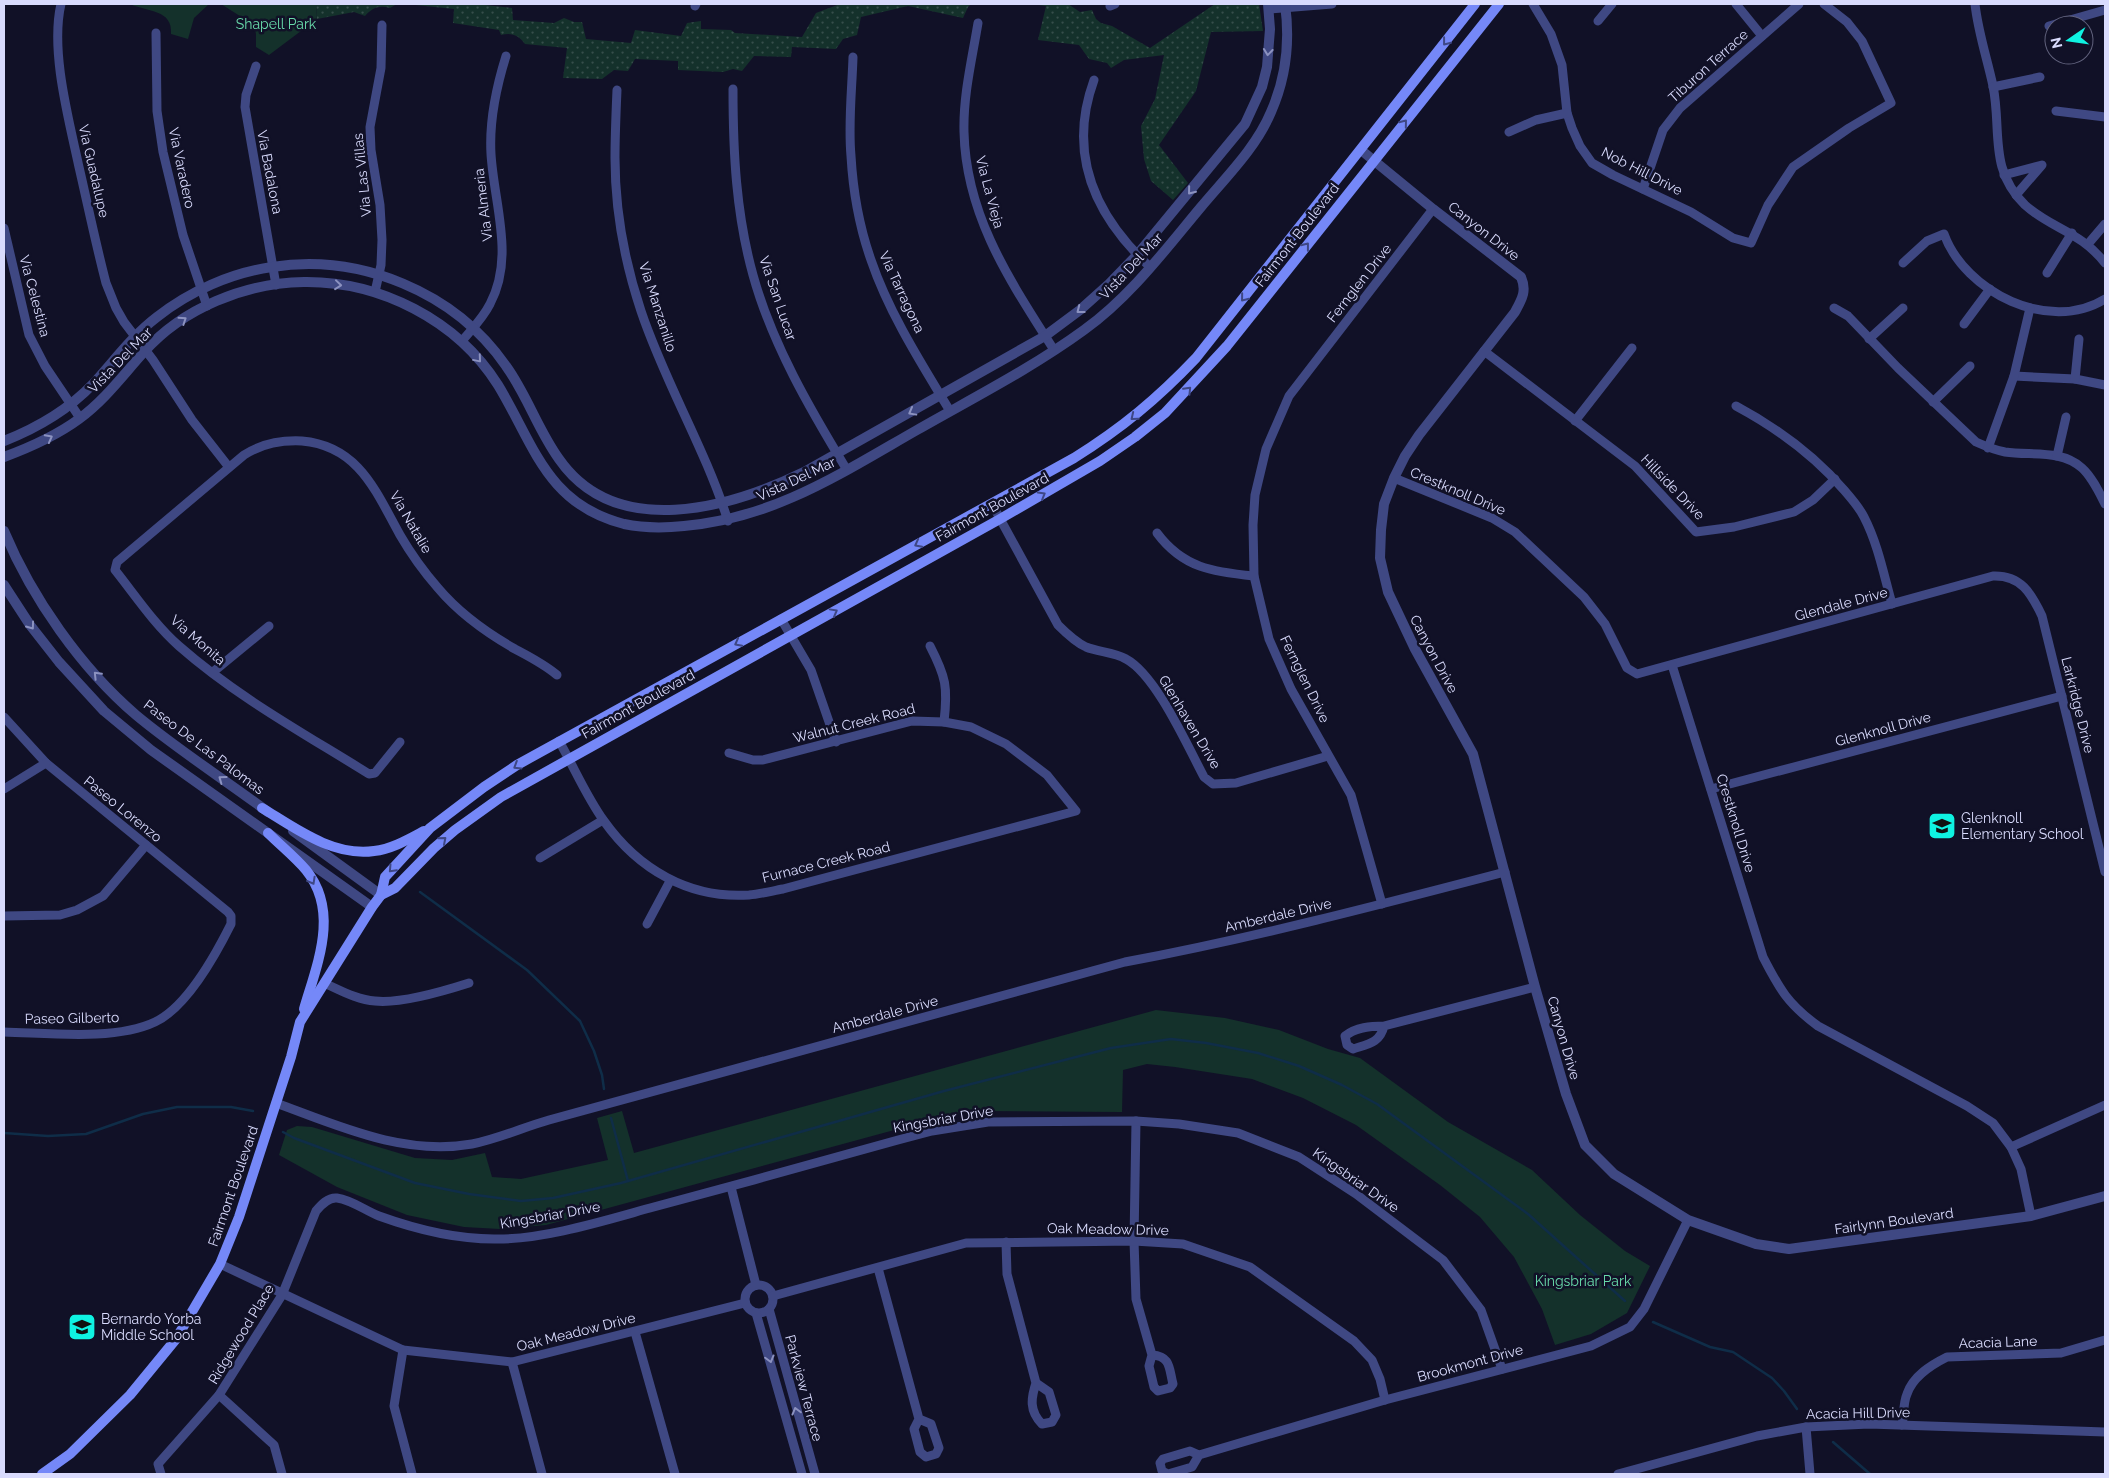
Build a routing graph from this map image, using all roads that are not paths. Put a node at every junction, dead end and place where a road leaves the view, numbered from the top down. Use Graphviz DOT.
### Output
graph roads {
  1 [pos="61,4"];
  2 [pos="1332,4"];
  3 [pos="1476,4"];
  4 [pos="1499,4"];
  5 [pos="1533,4"];
  6 [pos="1612,4"];
  7 [pos="1736,4"];
  8 [pos="1799,4"];
  9 [pos="1824,4"];
  10 [pos="1975,4"];
  11 [pos="1268,6"];
  12 [pos="1285,6"];
  13 [pos="2105,10"];
  14 [pos="2088,15"];
  15 [pos="1598,21"];
  16 [pos="978,23"];
  17 [pos="382,25"];
  18 [pos="156,33"];
  19 [pos="1762,36"];
  20 [pos="506,56"];
  21 [pos="853,57"];
  22 [pos="256,66"];
  23 [pos="2040,78"];
  24 [pos="1094,80"];
  25 [pos="1993,87"];
  26 [pos="734,89"];
  27 [pos="616,90"];
  28 [pos="2056,111"];
  29 [pos="1567,113"];
  30 [pos="2105,118"];
  31 [pos="1509,132"];
  32 [pos="1361,150"];
  33 [pos="1374,160"];
  34 [pos="2004,175"];
  35 [pos="1643,189"];
  36 [pos="2016,195"];
  37 [pos="1433,209"];
  38 [pos="2105,224"];
  39 [pos="4,228"];
  40 [pos="2072,233"];
  41 [pos="2088,244"];
  42 [pos="1137,255"];
  43 [pos="1903,263"];
  44 [pos="2105,263"];
  45 [pos="273,267"];
  46 [pos="1150,267"];
  47 [pos="2047,273"];
  48 [pos="379,275"];
  49 [pos="276,284"];
  50 [pos="1990,289"];
  51 [pos="201,290"];
  52 [pos="375,292"];
  53 [pos="2105,299"];
  54 [pos="206,306"];
  55 [pos="1834,308"];
  56 [pos="1903,308"];
  57 [pos="2030,308"];
  58 [pos="1964,324"];
  59 [pos="473,328"];
  60 [pos="1045,336"];
  61 [pos="135,337"];
  62 [pos="1869,339"];
  63 [pos="2079,339"];
  64 [pos="462,341"];
  65 [pos="1632,348"];
  66 [pos="1054,350"];
  67 [pos="145,351"];
  68 [pos="1484,351"];
  69 [pos="1970,366"];
  70 [pos="2014,376"];
  71 [pos="2075,379"];
  72 [pos="2105,385"];
  73 [pos="941,396"];
  74 [pos="1933,402"];
  75 [pos="71,404"];
  76 [pos="1736,406"];
  77 [pos="950,411"];
  78 [pos="2066,417"];
  79 [pos="80,418"];
  80 [pos="1575,421"];
  81 [pos="4,441"];
  82 [pos="1988,448"];
  83 [pos="837,454"];
  84 [pos="2057,456"];
  85 [pos="4,457"];
  86 [pos="228,466"];
  87 [pos="847,470"];
  88 [pos="1394,478"];
  89 [pos="1835,479"];
  90 [pos="2104,500"];
  91 [pos="722,504"];
  92 [pos="992,504"];
  93 [pos="1000,519"];
  94 [pos="728,521"];
  95 [pos="1157,533"];
  96 [pos="5,536"];
  97 [pos="1254,576"];
  98 [pos="2017,581"];
  99 [pos="4,585"];
  100 [pos="1892,604"];
  101 [pos="780,619"];
  102 [pos="268,626"];
  103 [pos="791,635"];
  104 [pos="930,646"];
  105 [pos="1672,665"];
  106 [pos="213,672"];
  107 [pos="557,675"];
  108 [pos="2062,696"];
  109 [pos="4,717"];
  110 [pos="944,722"];
  111 [pos="559,741"];
  112 [pos="400,742"];
  113 [pos="836,742"];
  114 [pos="729,753"];
  115 [pos="1328,756"];
  116 [pos="568,758"];
  117 [pos="46,764"];
  118 [pos="4,789"];
  119 [pos="1711,789"];
  120 [pos="262,808"];
  121 [pos="1076,811"];
  122 [pos="603,820"];
  123 [pos="430,828"];
  124 [pos="268,833"];
  125 [pos="146,845"];
  126 [pos="540,858"];
  127 [pos="1505,872"];
  128 [pos="2105,872"];
  129 [pos="670,881"];
  130 [pos="381,896"];
  131 [pos="1382,904"];
  132 [pos="372,907"];
  133 [pos="4,916"];
  134 [pos="231,916"];
  135 [pos="647,924"];
  136 [pos="469,982"];
  137 [pos="324,983"];
  138 [pos="1535,988"];
  139 [pos="300,1022"];
  140 [pos="1384,1026"];
  141 [pos="4,1032"];
  142 [pos="276,1103"];
  143 [pos="2105,1106"];
  144 [pos="1136,1121"];
  145 [pos="2011,1147"];
  146 [pos="731,1187"];
  147 [pos="2105,1196"];
  148 [pos="333,1198"];
  149 [pos="2031,1216"];
  150 [pos="1688,1220"];
  151 [pos="1134,1241"];
  152 [pos="1006,1242"];
  153 [pos="220,1264"];
  154 [pos="878,1268"];
  155 [pos="756,1285"];
  156 [pos="282,1294"];
  157 [pos="773,1296"];
  158 [pos="746,1303"];
  159 [pos="769,1309"];
  160 [pos="756,1313"];
  161 [pos="635,1332"];
  162 [pos="2105,1340"];
  163 [pos="403,1350"];
  164 [pos="1152,1355"];
  165 [pos="512,1362"];
  166 [pos="1502,1369"];
  167 [pos="786,1375"];
  168 [pos="775,1378"];
  169 [pos="1036,1382"];
  170 [pos="219,1395"];
  171 [pos="1385,1400"];
  172 [pos="919,1419"];
  173 [pos="1902,1426"];
  174 [pos="1806,1427"];
  175 [pos="2105,1432"];
  176 [pos="804,1442"];
  177 [pos="794,1445"];
  178 [pos="1199,1455"];
  179 [pos="42,1474"];
  180 [pos="161,1474"];
  181 [pos="282,1474"];
  182 [pos="412,1474"];
  183 [pos="542,1474"];
  184 [pos="675,1474"];
  185 [pos="802,1474"];
  186 [pos="815,1474"];
  187 [pos="1618,1474"];
  188 [pos="1810,1474"];
  1 -- 61 [label="street, Via Guadalupe"];
  2 -- 12 [label="street"];
  3 -- 32 [label="main road, Fairmont Boulevard, one-way"];
  33 -- 4 [label="main road, Fairmont Boulevard, one-way"];
  5 -- 29 [label="street, Nob Hill Drive"];
  6 -- 15 [label="street"];
  7 -- 19 [label="street"];
  8 -- 19 [label="street, Tiburon Terrace"];
  9 -- 35 [label="street, Nob Hill Drive"];
  10 -- 25 [label="street"];
  11 -- 12 [label="street"];
  11 -- 42 [label="street, Vista Del Mar, one-way"];
  12 -- 46 [label="street, Vista Del Mar"];
  13 -- 14 [label="street"];
  16 -- 60 [label="street, Via La Vieja"];
  17 -- 48 [label="street, Via Las Villas"];
  18 -- 51 [label="street, Via Varadero"];
  19 -- 35 [label="street, Tiburon Terrace"];
  20 -- 59 [label="street, Via Almeria"];
  21 -- 73 [label="street, Via Tarragona"];
  22 -- 45 [label="street, Via Badalona"];
  23 -- 25 [label="street"];
  24 -- 42 [label="street"];
  25 -- 34 [label="street"];
  26 -- 83 [label="street, Via San Lucar"];
  27 -- 91 [label="street, Via Manzanillo"];
  28 -- 30 [label="street"];
  29 -- 31 [label="street"];
  29 -- 35 [label="street, Nob Hill Drive"];
  32 -- 33 [label="street, Canyon Drive"];
  32 -- 92 [label="main road, Fairmont Boulevard, one-way"];
  33 -- 37 [label="street, Canyon Drive"];
  93 -- 33 [label="main road, Fairmont Boulevard, one-way"];
  34 -- 36 [label="street"];
  34 -- 36 [label="street"];
  36 -- 40 [label="street"];
  37 -- 68 [label="street, Canyon Drive"];
  37 -- 97 [label="street, Fernglen Drive"];
  38 -- 41 [label="street"];
  39 -- 75 [label="street, Via Celestina"];
  40 -- 41 [label="street"];
  40 -- 47 [label="street"];
  41 -- 44 [label="street"];
  42 -- 46 [label="street"];
  42 -- 60 [label="street, Vista Del Mar, one-way"];
  43 -- 50 [label="street"];
  45 -- 48 [label="street, Vista Del Mar"];
  45 -- 49 [label="street, Via Badalona"];
  45 -- 51 [label="street, Vista Del Mar"];
  46 -- 66 [label="street, Vista Del Mar"];
  48 -- 52 [label="street, Via Las Villas"];
  48 -- 59 [label="street, Vista Del Mar"];
  49 -- 52 [label="street, Vista Del Mar, one-way"];
  49 -- 54 [label="street, Vista Del Mar"];
  50 -- 57 [label="street"];
  50 -- 58 [label="street"];
  51 -- 54 [label="street, Via Varadero"];
  51 -- 61 [label="street, Vista Del Mar"];
  52 -- 64 [label="street, Vista Del Mar"];
  53 -- 57 [label="street"];
  67 -- 54 [label="street, Vista Del Mar, one-way"];
  55 -- 62 [label="street"];
  56 -- 62 [label="street"];
  57 -- 70 [label="street"];
  59 -- 64 [label="street, Via Almeria"];
  59 -- 91 [label="street, Vista Del Mar"];
  60 -- 66 [label="street, Via La Vieja"];
  60 -- 73 [label="street, Vista Del Mar"];
  61 -- 67 [label="street, Via Guadalupe"];
  61 -- 75 [label="street, Vista Del Mar"];
  62 -- 74 [label="street"];
  63 -- 71 [label="street"];
  64 -- 94 [label="street, Vista Del Mar, one-way"];
  65 -- 80 [label="street"];
  66 -- 77 [label="street, Vista Del Mar"];
  67 -- 79 [label="street, Vista Del Mar"];
  67 -- 86 [label="street, Via Guadalupe"];
  68 -- 80 [label="street, Hillside Drive"];
  68 -- 88 [label="street, Canyon Drive"];
  69 -- 74 [label="street"];
  70 -- 71 [label="street"];
  70 -- 82 [label="street"];
  71 -- 72 [label="street"];
  73 -- 77 [label="street, Via Tarragona"];
  73 -- 83 [label="street, Vista Del Mar, one-way"];
  74 -- 82 [label="street"];
  75 -- 79 [label="street, Via Celestina"];
  75 -- 81 [label="street"];
  76 -- 89 [label="street"];
  77 -- 87 [label="street, Vista Del Mar"];
  78 -- 84 [label="street"];
  85 -- 79 [label="street, Vista Del Mar, one-way"];
  80 -- 89 [label="street, Hillside Drive"];
  82 -- 84 [label="street"];
  83 -- 87 [label="street, Via San Lucar"];
  83 -- 91 [label="street, Vista Del Mar"];
  84 -- 90 [label="street"];
  86 -- 106 [label="street, Via Monita"];
  86 -- 107 [label="street, Via Natalie"];
  87 -- 94 [label="street, Vista Del Mar"];
  88 -- 105 [label="street, Crestknoll Drive"];
  88 -- 127 [label="street, Canyon Drive"];
  89 -- 100 [label="street"];
  91 -- 94 [label="street, Via Manzanillo"];
  92 -- 93 [label="street, Glenhaven Drive"];
  92 -- 101 [label="main road, Fairmont Boulevard, one-way"];
  103 -- 93 [label="main road, Fairmont Boulevard, one-way"];
  93 -- 115 [label="street, Glenhaven Drive"];
  95 -- 97 [label="street"];
  120 -- 96 [label="street, Paseo De Las Palomas, one-way"];
  97 -- 115 [label="street, Fernglen Drive"];
  98 -- 100 [label="street, Glendale Drive"];
  98 -- 108 [label="street, Larkridge Drive"];
  99 -- 124 [label="street, one-way"];
  100 -- 105 [label="street, Glendale Drive"];
  101 -- 103 [label="street"];
  101 -- 111 [label="main road, Fairmont Boulevard, one-way"];
  102 -- 106 [label="street"];
  103 -- 113 [label="street"];
  103 -- 116 [label="main road, Fairmont Boulevard"];
  104 -- 110 [label="street"];
  105 -- 119 [label="street, Crestknoll Drive"];
  106 -- 112 [label="street, Via Monita"];
  108 -- 119 [label="street, Glenknoll Drive"];
  108 -- 128 [label="street, Larkridge Drive"];
  109 -- 117 [label="street, Paseo Lorenzo"];
  110 -- 113 [label="street, Walnut Creek Road"];
  110 -- 121 [label="street, Walnut Creek Road"];
  111 -- 116 [label="street, Furnace Creek Road"];
  111 -- 123 [label="main road, Fairmont Boulevard, one-way"];
  113 -- 114 [label="street, Walnut Creek Road"];
  115 -- 131 [label="street, Fernglen Drive"];
  116 -- 122 [label="street, Furnace Creek Road"];
  130 -- 116 [label="main road, Fairmont Boulevard, one-way"];
  117 -- 118 [label="street"];
  117 -- 125 [label="street, Paseo Lorenzo"];
  119 -- 145 [label="street, Crestknoll Drive"];
  120 -- 123 [label="main road"];
  120 -- 130 [label="street, Paseo De Las Palomas"];
  121 -- 129 [label="street, Furnace Creek Road"];
  122 -- 126 [label="street"];
  122 -- 129 [label="street, Furnace Creek Road"];
  123 -- 130 [label="main road, Fairmont Boulevard, one-way"];
  124 -- 132 [label="street"];
  124 -- 139 [label="main road, one-way"];
  125 -- 133 [label="street"];
  125 -- 134 [label="street, Paseo Lorenzo"];
  127 -- 131 [label="street, Amberdale Drive"];
  127 -- 138 [label="street, Canyon Drive"];
  129 -- 135 [label="street"];
  130 -- 132 [label="main road, Fairmont Boulevard"];
  131 -- 142 [label="street, Amberdale Drive"];
  132 -- 137 [label="main road, Fairmont Boulevard"];
  134 -- 141 [label="street, Paseo Gilberto"];
  136 -- 137 [label="street"];
  137 -- 139 [label="main road, Fairmont Boulevard"];
  138 -- 140 [label="street"];
  138 -- 150 [label="street, Canyon Drive"];
  139 -- 142 [label="main road, Fairmont Boulevard"];
  142 -- 153 [label="main road, Fairmont Boulevard"];
  143 -- 145 [label="street"];
  144 -- 146 [label="street, Kingsbriar Drive"];
  144 -- 151 [label="street"];
  144 -- 166 [label="street, Kingsbriar Drive"];
  145 -- 149 [label="street, Crestknoll Drive"];
  146 -- 148 [label="street, Kingsbriar Drive"];
  146 -- 155 [label="street"];
  147 -- 149 [label="street, Fairlynn Boulevard"];
  148 -- 156 [label="street, Ridgewood Place"];
  149 -- 150 [label="street, Fairlynn Boulevard"];
  150 -- 166 [label="street, Brookmont Drive"];
  151 -- 152 [label="street, Oak Meadow Drive"];
  151 -- 164 [label="street"];
  151 -- 171 [label="street, Oak Meadow Drive"];
  152 -- 154 [label="street, Oak Meadow Drive"];
  152 -- 169 [label="street"];
  153 -- 156 [label="street, Oak Meadow Drive"];
  153 -- 179 [label="main road, Fairmont Boulevard"];
  154 -- 157 [label="street, Oak Meadow Drive"];
  154 -- 172 [label="street"];
  155 -- 157 [label="street"];
  155 -- 158 [label="street"];
  156 -- 163 [label="street, Oak Meadow Drive"];
  156 -- 170 [label="street, Ridgewood Place"];
  157 -- 159 [label="street"];
  158 -- 160 [label="street"];
  158 -- 161 [label="street, Oak Meadow Drive"];
  159 -- 160 [label="street"];
  159 -- 167 [label="street, Parkview Terrace"];
  160 -- 168 [label="street, Parkview Terrace, one-way"];
  161 -- 165 [label="street, Oak Meadow Drive"];
  161 -- 184 [label="street"];
  162 -- 173 [label="street, Acacia Lane"];
  163 -- 165 [label="street, Oak Meadow Drive"];
  163 -- 182 [label="street"];
  165 -- 183 [label="street"];
  166 -- 171 [label="street, Brookmont Drive"];
  167 -- 168 [label="street"];
  176 -- 167 [label="street, Parkview Terrace, one-way"];
  168 -- 177 [label="street, Parkview Terrace"];
  170 -- 180 [label="street, Ridgewood Place"];
  170 -- 181 [label="street"];
  171 -- 178 [label="street, Brookmont Drive"];
  173 -- 174 [label="street, Acacia Hill Drive"];
  173 -- 175 [label="street, Acacia Hill Drive"];
  174 -- 187 [label="street, Acacia Hill Drive"];
  174 -- 188 [label="street"];
  176 -- 177 [label="street"];
  176 -- 186 [label="street, Parkview Terrace"];
  177 -- 185 [label="street, Parkview Terrace"];
}
